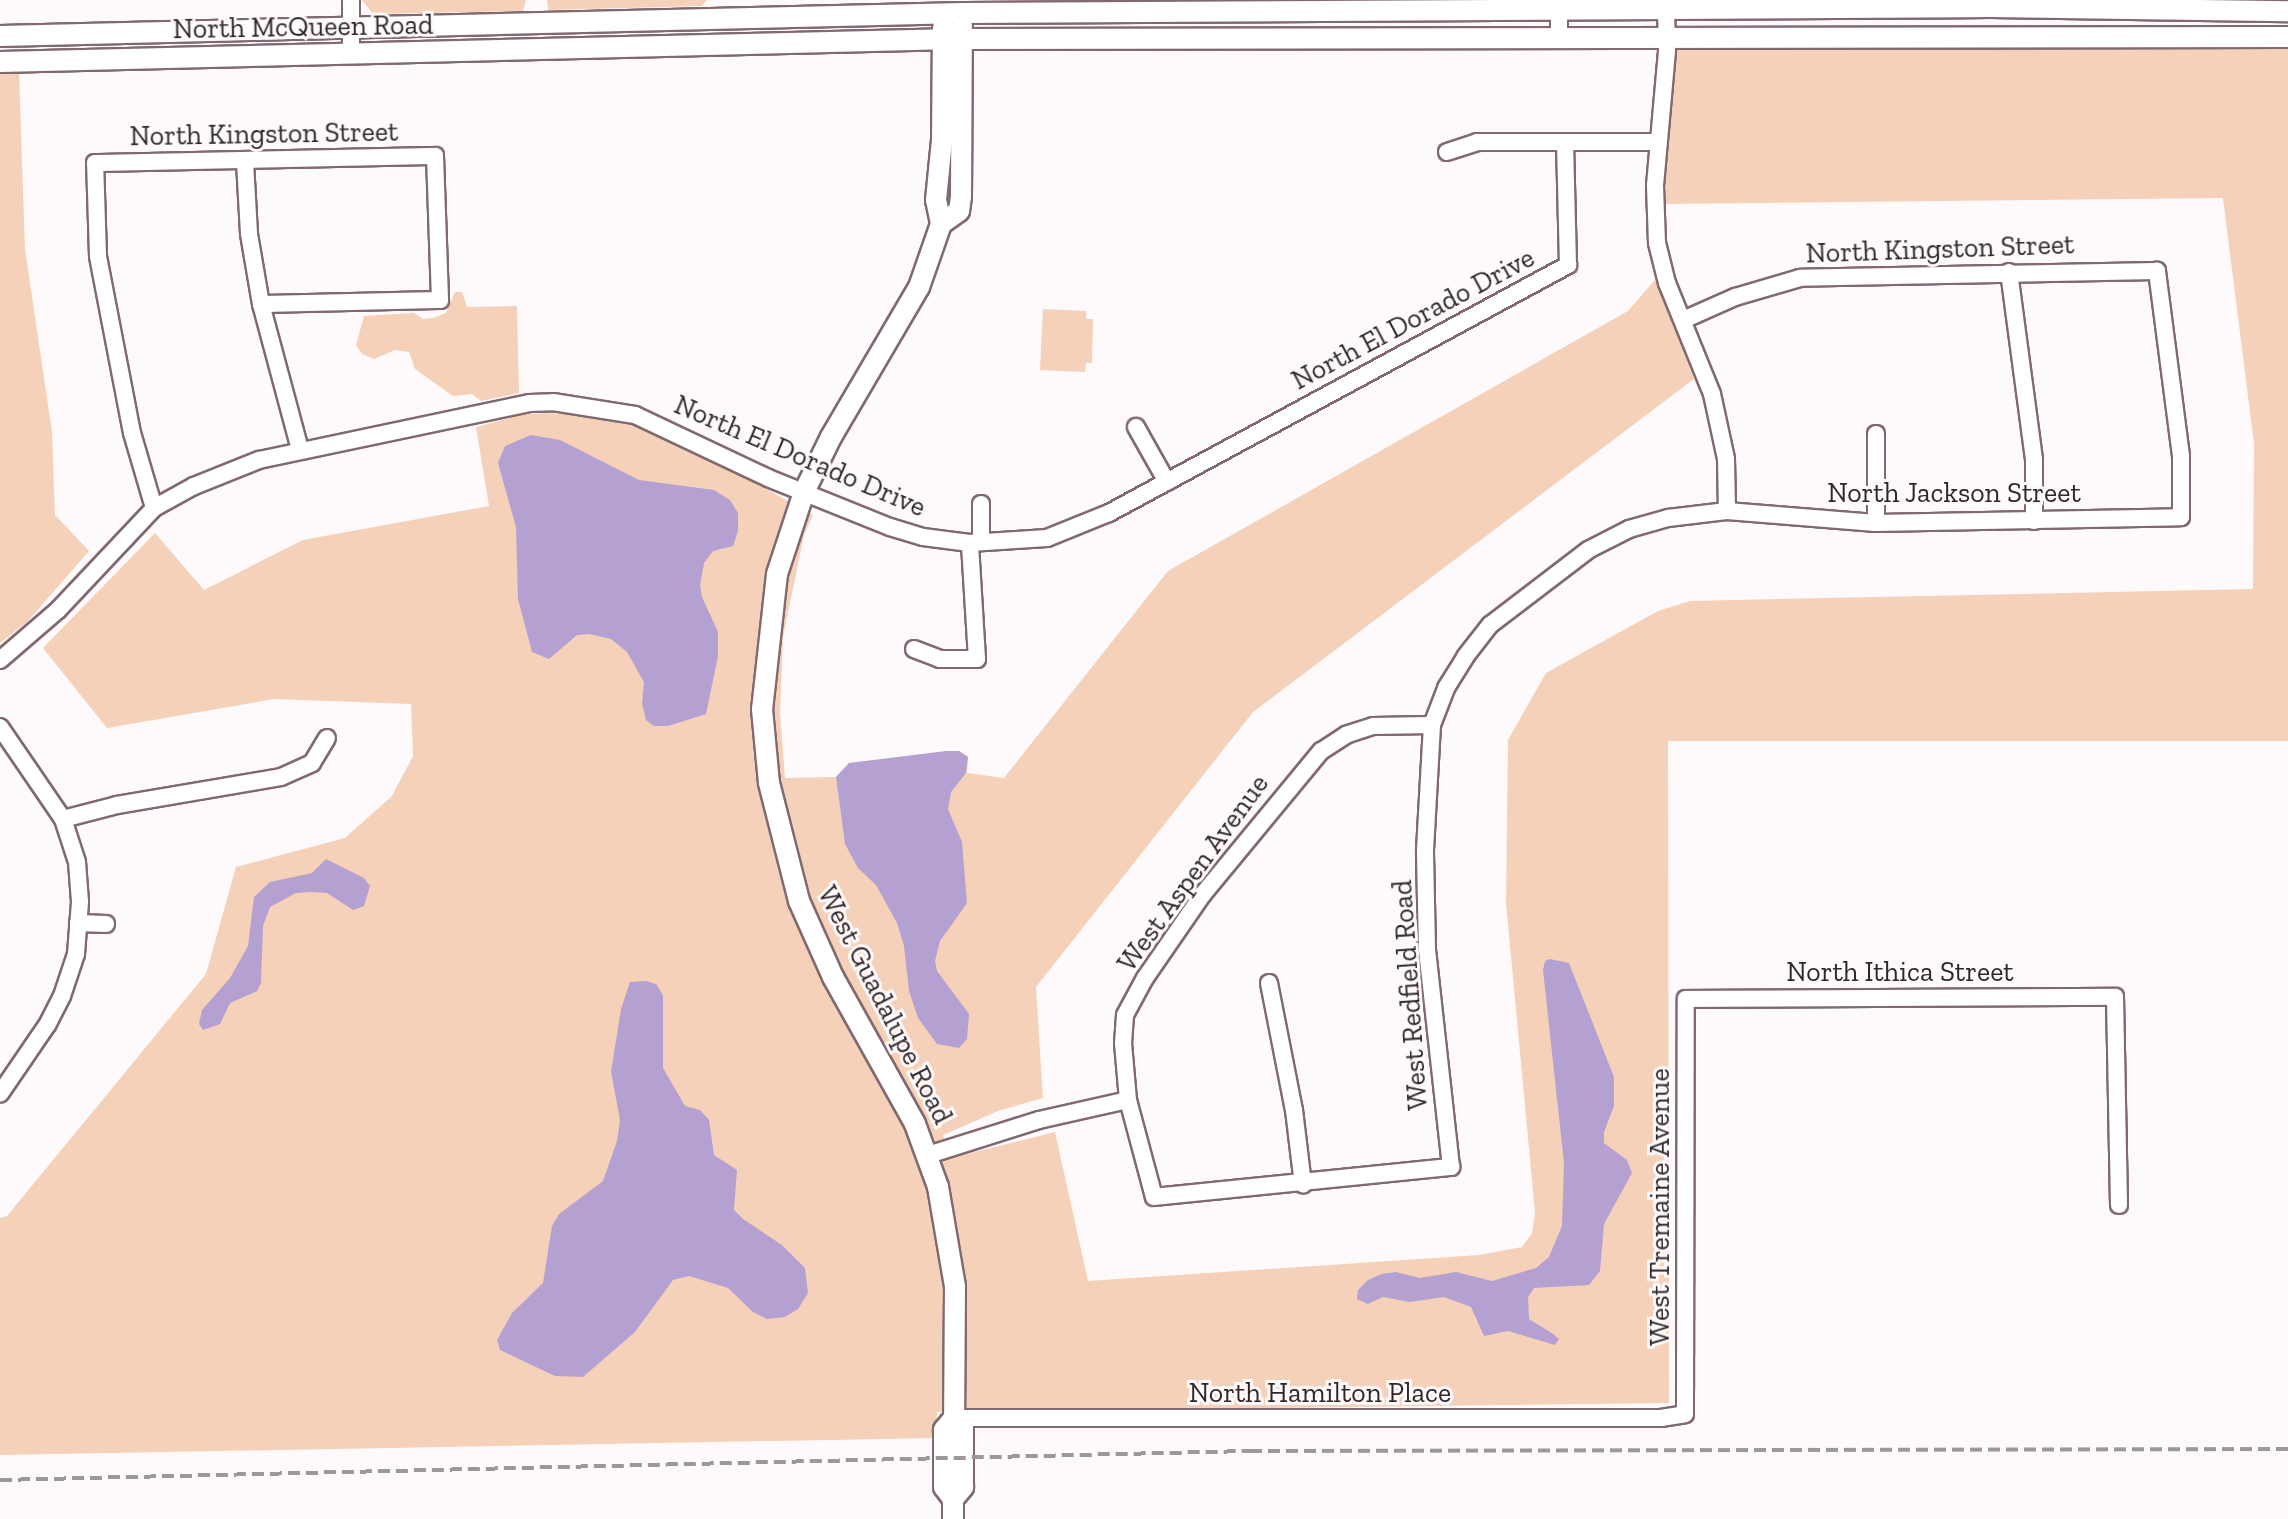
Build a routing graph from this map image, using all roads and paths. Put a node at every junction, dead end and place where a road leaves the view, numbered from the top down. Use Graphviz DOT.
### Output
graph roads {
  1 [pos="351,0"];
  2 [pos="1990,4"];
  3 [pos="1560,5"];
  4 [pos="952,6"];
  5 [pos="2102,8"];
  6 [pos="1666,9"];
  7 [pos="1283,11"];
  8 [pos="2288,11"];
  9 [pos="606,21"];
  10 [pos="351,27"];
  11 [pos="2102,35"];
  12 [pos="0,36"];
  13 [pos="1559,36"];
  14 [pos="1666,36"];
  15 [pos="2288,37"];
  16 [pos="1230,38"];
  17 [pos="953,39"];
  18 [pos="606,48"];
  19 [pos="351,54"];
  20 [pos="0,62"];
  21 [pos="1658,142"];
  22 [pos="1565,143"];
  23 [pos="1447,152"];
  24 [pos="245,162"];
  25 [pos="2009,272"];
  26 [pos="261,304"];
  27 [pos="1683,320"];
  28 [pos="1136,427"];
  29 [pos="1876,434"];
  30 [pos="300,450"];
  31 [pos="1167,482"];
  32 [pos="804,492"];
  33 [pos="981,504"];
  34 [pos="154,508"];
  35 [pos="1727,511"];
  36 [pos="2181,517"];
  37 [pos="2034,521"];
  38 [pos="1876,523"];
  39 [pos="975,543"];
  40 [pos="914,649"];
  41 [pos="0,660"];
  42 [pos="1432,725"];
  43 [pos="0,727"];
  44 [pos="327,738"];
  45 [pos="63,819"];
  46 [pos="78,923"];
  47 [pos="106,924"];
  48 [pos="1269,983"];
  49 [pos="1686,999"];
  50 [pos="0,1094"];
  51 [pos="1128,1100"];
  52 [pos="928,1155"];
  53 [pos="1303,1184"];
  54 [pos="2119,1205"];
  55 [pos="1685,1414"];
  56 [pos="954,1418"];
  57 [pos="953,1509"];
  1 -- 10 [label="street"];
  2 -- 5 [label="main road, North McQueen Road"];
  2 -- 6 [label="main road, North McQueen Road"];
  3 -- 6 [label="main road, North McQueen Road"];
  3 -- 7 [label="main road, North McQueen Road"];
  3 -- 13 [label="street"];
  4 -- 7 [label="main road, North McQueen Road"];
  4 -- 9 [label="main road, North McQueen Road"];
  4 -- 17 [label="main road, West Guadalupe Road"];
  5 -- 8 [label="main road, North McQueen Road"];
  5 -- 11 [label="main road"];
  6 -- 14 [label="street"];
  7 -- 16 [label="main road"];
  9 -- 10 [label="main road, North McQueen Road"];
  9 -- 18 [label="main road"];
  10 -- 12 [label="main road, North McQueen Road"];
  10 -- 19 [label="street"];
  11 -- 14 [label="main road, North McQueen Road"];
  11 -- 15 [label="main road, North McQueen Road"];
  13 -- 14 [label="main road, North McQueen Road"];
  13 -- 16 [label="main road, North McQueen Road"];
  14 -- 21 [label="street"];
  16 -- 17 [label="main road, North McQueen Road"];
  17 -- 18 [label="main road, North McQueen Road"];
  17 -- 32 [label="main road, West Guadalupe Road"];
  18 -- 19 [label="main road, North McQueen Road"];
  19 -- 20 [label="main road, North McQueen Road"];
  21 -- 22 [label="street"];
  21 -- 27 [label="street"];
  22 -- 23 [label="street"];
  22 -- 31 [label="street, North El Dorado Drive"];
  24 -- 26 [label="street"];
  24 -- 26 [label="street, North Kingston Street"];
  24 -- 34 [label="street, North Kingston Street"];
  25 -- 27 [label="street, North Kingston Street"];
  25 -- 36 [label="street, North Kingston Street"];
  25 -- 37 [label="street"];
  26 -- 30 [label="street"];
  27 -- 35 [label="street"];
  28 -- 31 [label="street"];
  29 -- 38 [label="street"];
  30 -- 32 [label="street, North El Dorado Drive"];
  30 -- 34 [label="street, North El Dorado Drive"];
  31 -- 39 [label="street, North El Dorado Drive"];
  32 -- 39 [label="street, North El Dorado Drive"];
  32 -- 52 [label="main road, West Guadalupe Road"];
  33 -- 39 [label="street"];
  34 -- 41 [label="street, North El Dorado Drive"];
  35 -- 38 [label="street, North Jackson Street"];
  35 -- 42 [label="street, West Redfield Road"];
  36 -- 37 [label="street, North Jackson Street"];
  37 -- 38 [label="street, North Jackson Street"];
  39 -- 40 [label="street"];
  42 -- 51 [label="street, West Aspen Avenue"];
  42 -- 53 [label="street, West Redfield Road"];
  43 -- 45 [label="street"];
  44 -- 45 [label="street"];
  45 -- 46 [label="street"];
  46 -- 47 [label="street"];
  46 -- 50 [label="street"];
  48 -- 53 [label="street"];
  49 -- 54 [label="street, North Ithica Street"];
  49 -- 55 [label="street, West Tremaine Avenue"];
  51 -- 52 [label="street"];
  51 -- 53 [label="street, West Aspen Avenue"];
  52 -- 56 [label="main road, West Guadalupe Road"];
  55 -- 56 [label="street, North Hamilton Place"];
  56 -- 57 [label="main road, West Guadalupe Road"];
}
